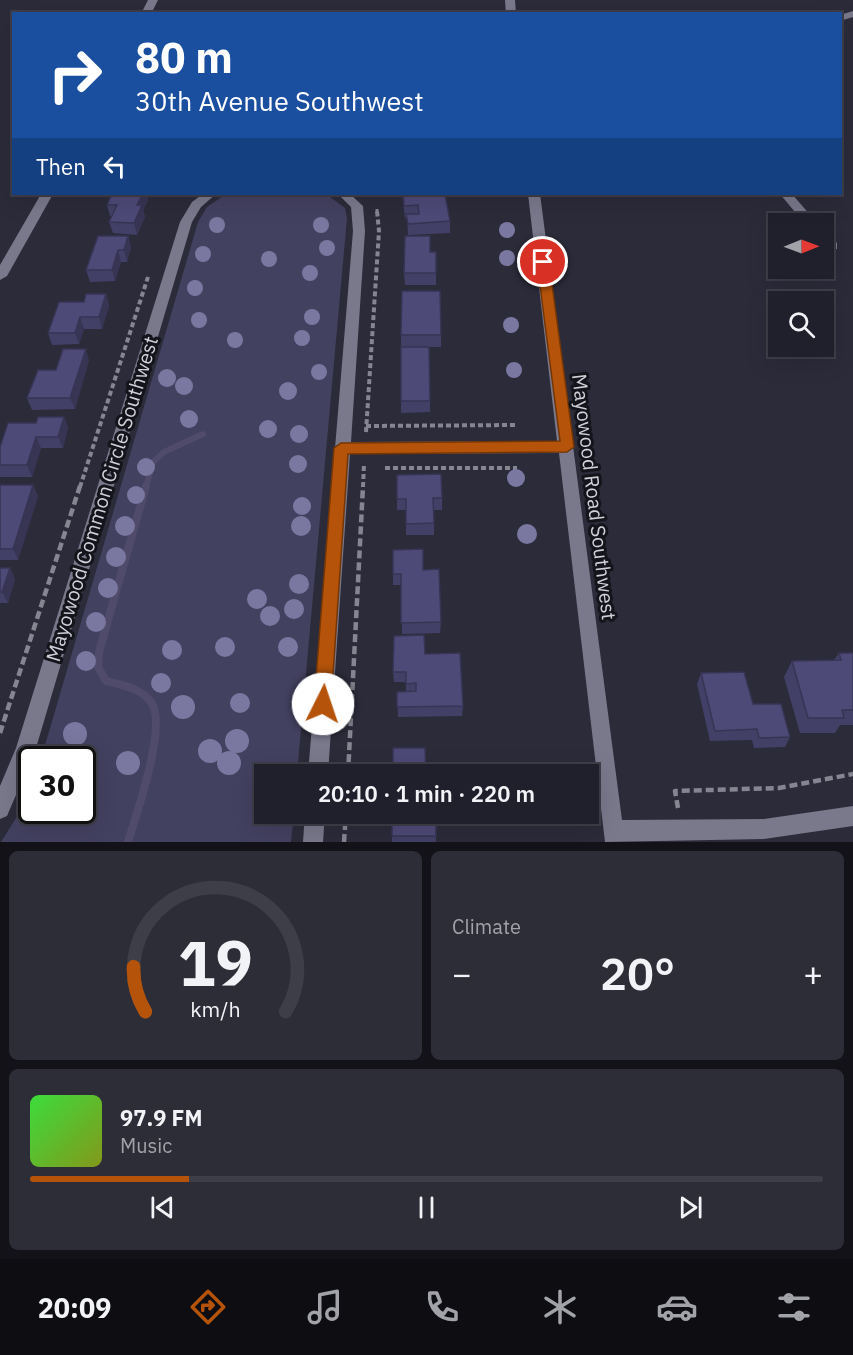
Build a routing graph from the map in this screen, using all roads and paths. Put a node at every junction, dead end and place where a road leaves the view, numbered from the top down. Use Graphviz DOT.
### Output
graph roads {
  1 [pos="46,195"];
  2 [pos="209,195"];
  3 [pos="345,195"];
  4 [pos="534,195"];
  5 [pos="787,195"];
  6 [pos="802,213"];
  7 [pos="152,267"];
  8 [pos="0,276"];
  9 [pos="515,425"];
  10 [pos="366,426"];
  11 [pos="567,447"];
  12 [pos="341,448"];
  13 [pos="517,468"];
  14 [pos="0,733"];
  15 [pos="319,764"];
  16 [pos="348,764"];
  17 [pos="853,774"];
  18 [pos="675,791"];
  19 [pos="0,809"];
  20 [pos="853,816"];
  21 [pos="314,824"];
  22 [pos="345,824"];
  23 [pos="614,836"];
  24 [pos="313,842"];
  25 [pos="344,842"];
  1 -- 8 [label="street"];
  2 -- 19 [label="street, Mayowood Common Circle Southwest"];
  3 -- 12 [label="street"];
  4 -- 11 [label="street, Mayowood Road Southwest"];
  5 -- 6 [label="street"];
  7 -- 14 [label="path"];
  9 -- 10 [label="path"];
  11 -- 12 [label="street"];
  11 -- 23 [label="street, Mayowood Road Southwest"];
  12 -- 15 [label="street"];
  13 -- 16 [label="path"];
  17 -- 18 [label="path"];
  20 -- 23 [label="street"];
  21 -- 24 [label="street"];
  22 -- 25 [label="path"];
}
